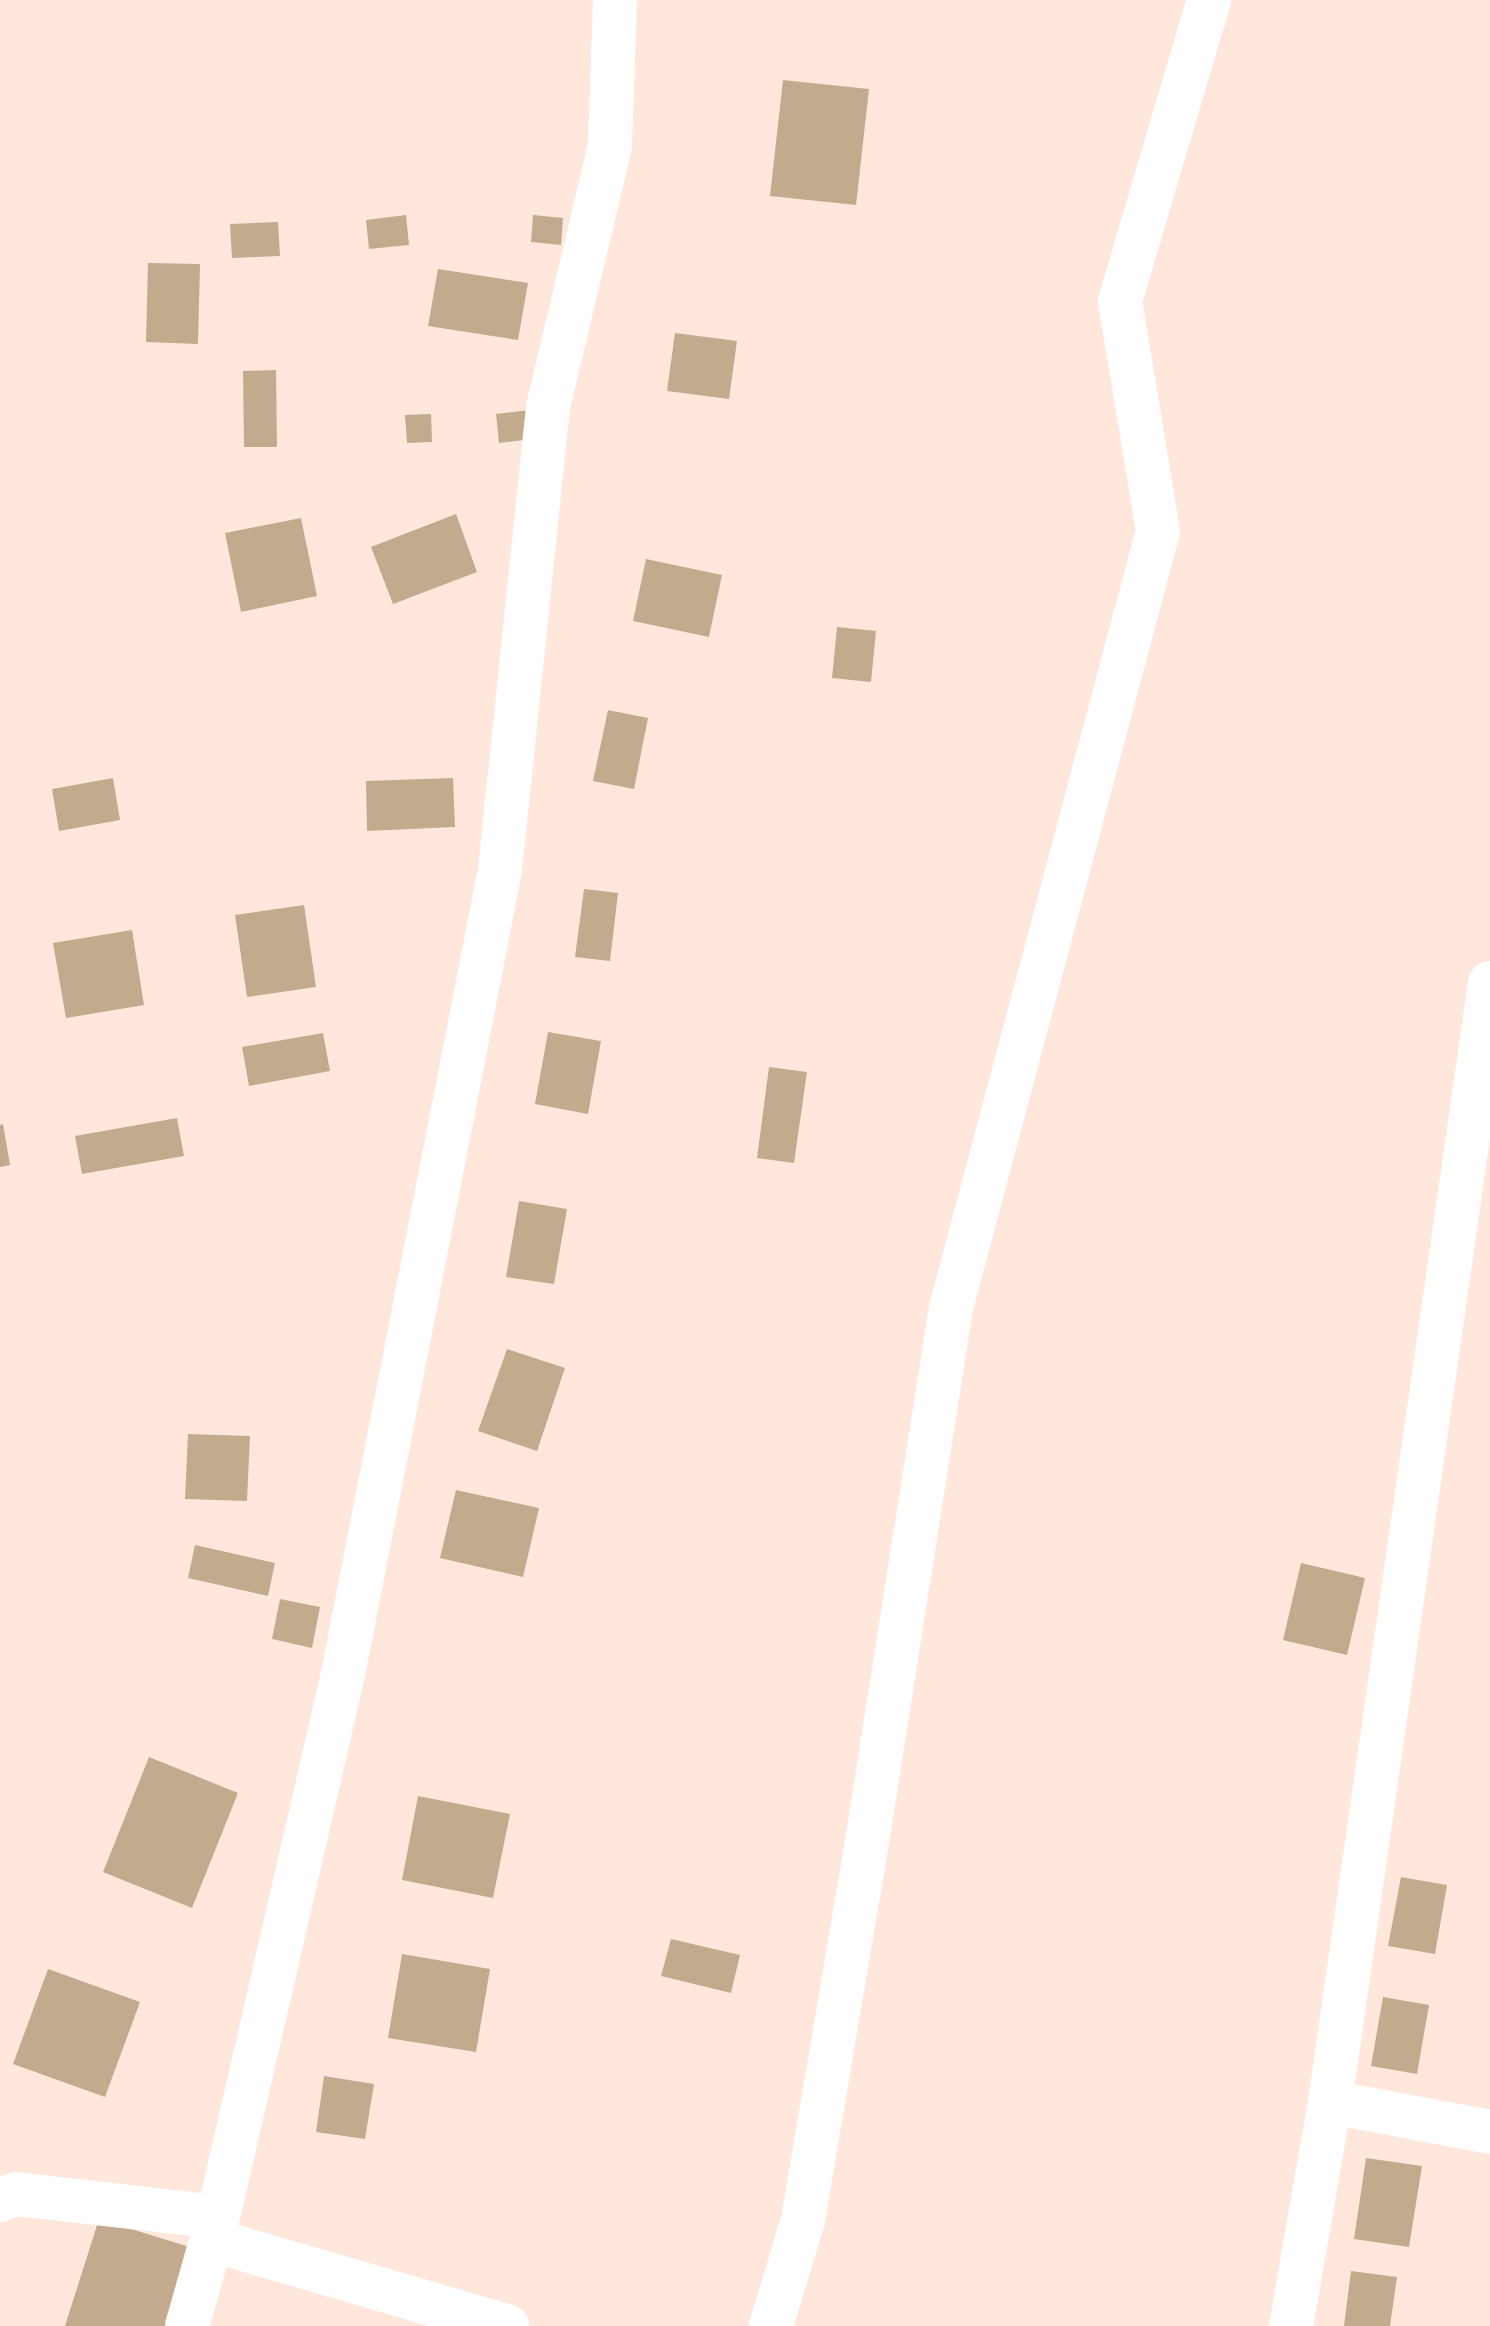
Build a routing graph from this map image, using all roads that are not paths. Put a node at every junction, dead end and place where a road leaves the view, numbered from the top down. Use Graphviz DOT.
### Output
graph roads {
  1 [pos="615,0"];
  2 [pos="1209,0"];
  3 [pos="1490,983"];
  4 [pos="1330,2102"];
  5 [pos="1490,2132"];
  6 [pos="0,2200"];
  7 [pos="215,2229"];
  8 [pos="187,2326"];
  9 [pos="507,2326"];
  10 [pos="771,2326"];
  11 [pos="1291,2326"];
  1 -- 7 [label="street"];
  2 -- 10 [label="street"];
  3 -- 4 [label="street"];
  4 -- 5 [label="street"];
  4 -- 11 [label="street"];
  6 -- 7 [label="street"];
  7 -- 8 [label="street"];
  7 -- 9 [label="street"];
}
